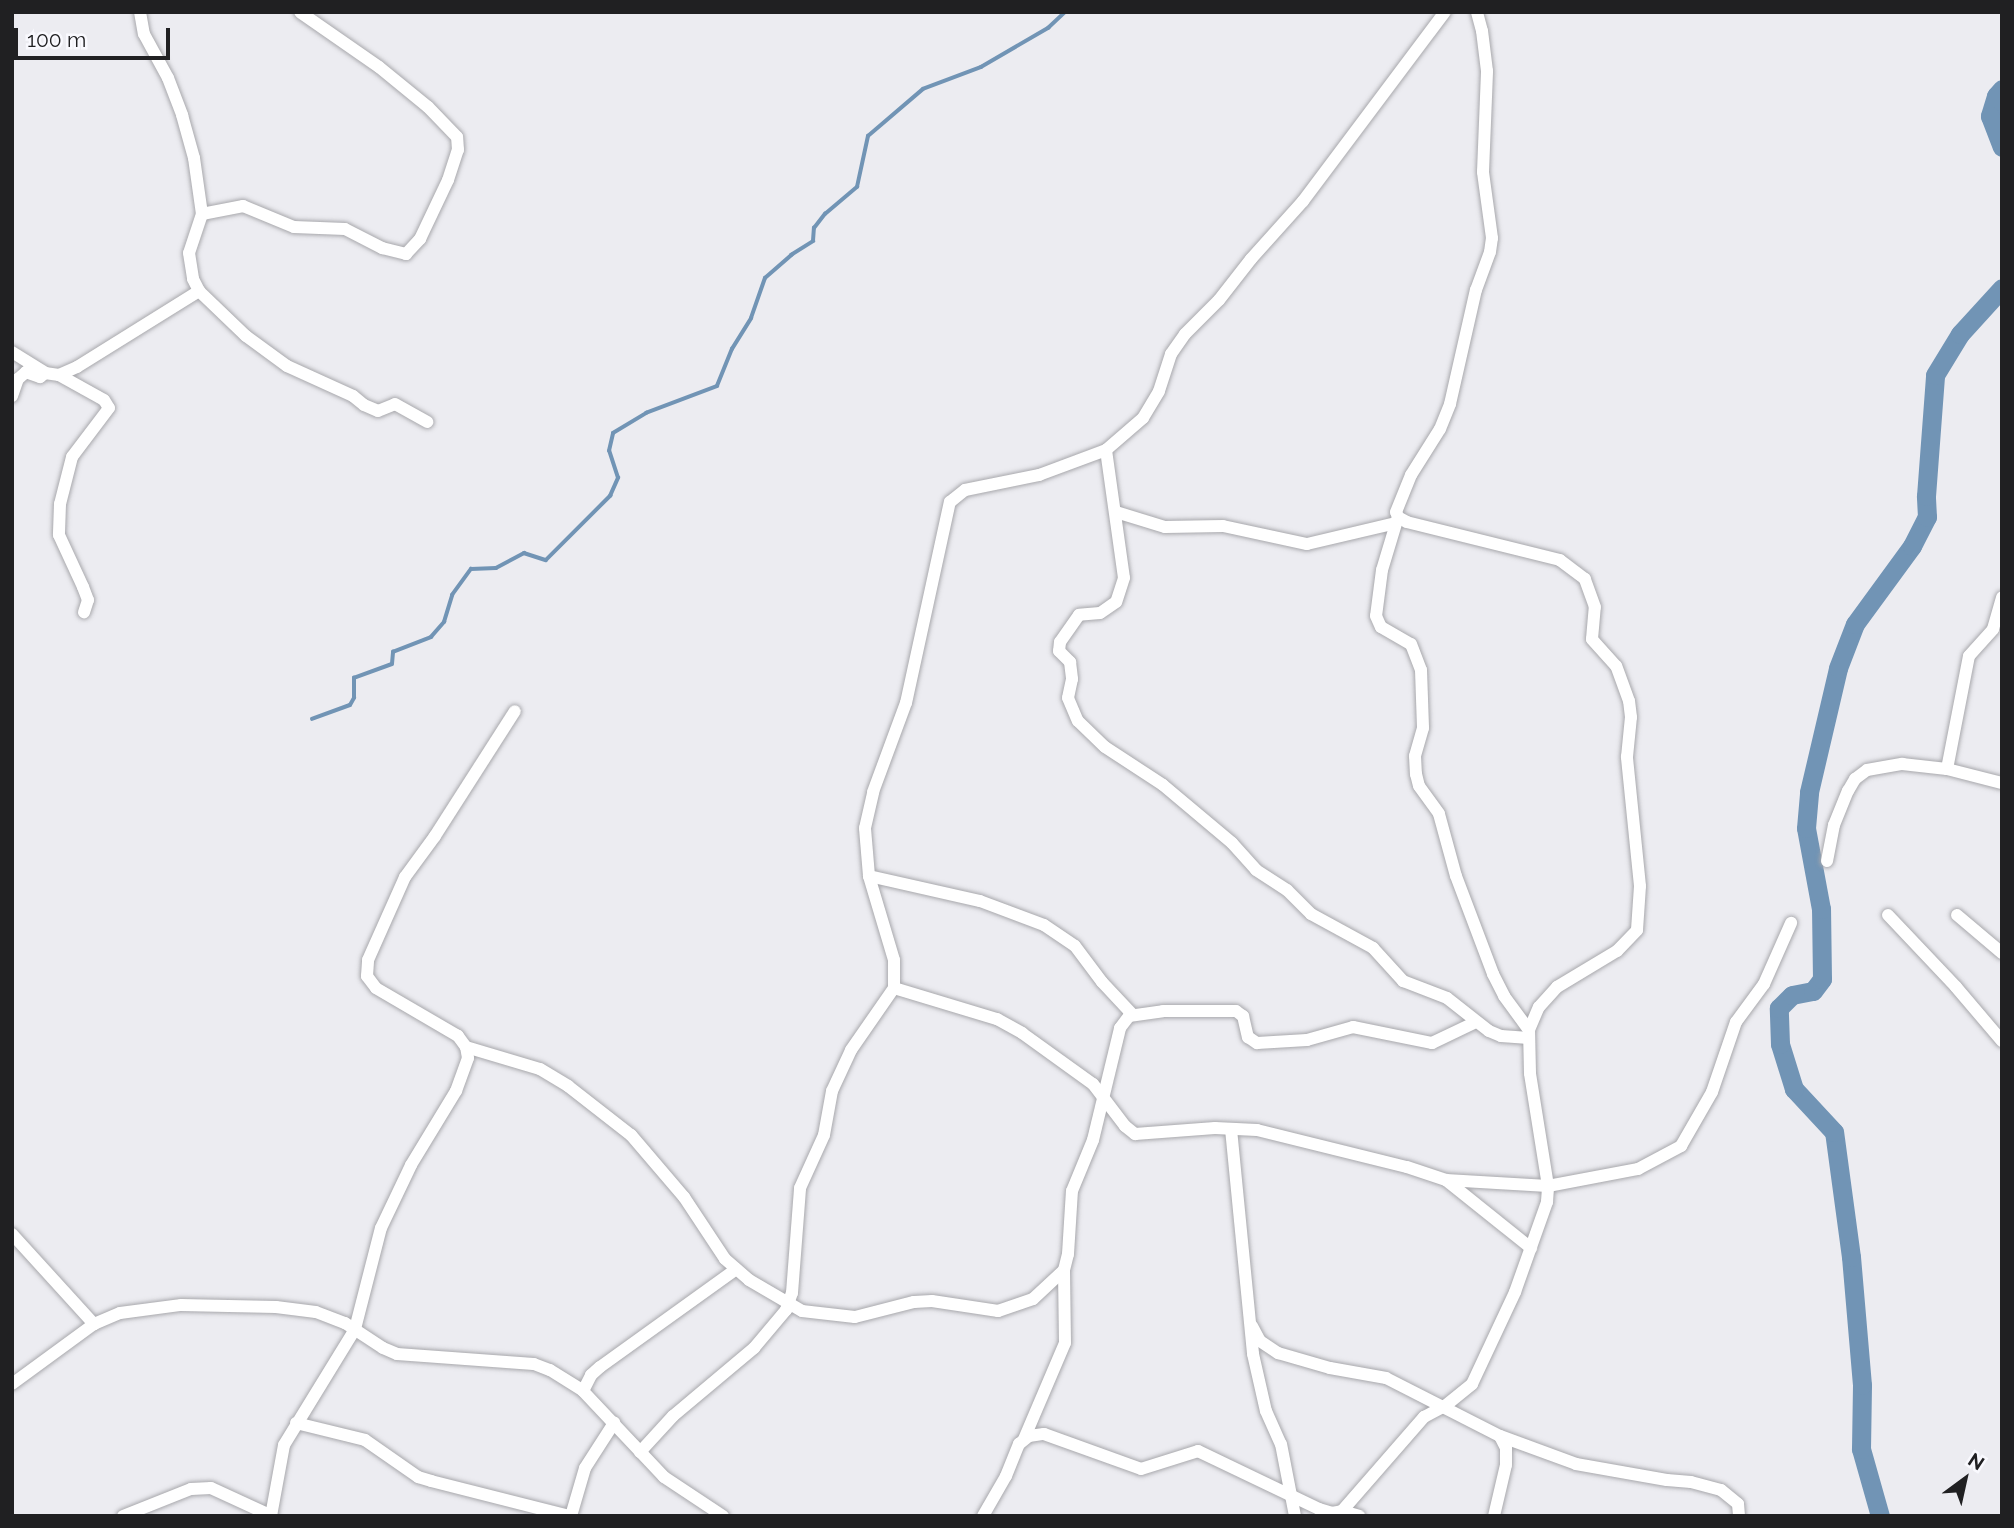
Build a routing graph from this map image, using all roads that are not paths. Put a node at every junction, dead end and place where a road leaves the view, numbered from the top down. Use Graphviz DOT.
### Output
graph roads {
  1 [pos="140,12"];
  2 [pos="300,12"];
  3 [pos="1445,12"];
  4 [pos="1477,12"];
  5 [pos="202,214"];
  6 [pos="199,291"];
  7 [pos="12,352"];
  8 [pos="45,373"];
  9 [pos="59,374"];
  10 [pos="12,396"];
  11 [pos="427,422"];
  12 [pos="1106,450"];
  13 [pos="1115,512"];
  14 [pos="1397,520"];
  15 [pos="2002,597"];
  16 [pos="84,612"];
  17 [pos="515,711"];
  18 [pos="1947,769"];
  19 [pos="2002,783"];
  20 [pos="1827,861"];
  21 [pos="869,876"];
  22 [pos="1888,915"];
  23 [pos="1957,915"];
  24 [pos="1791,923"];
  25 [pos="2002,953"];
  26 [pos="894,988"];
  27 [pos="1133,1014"];
  28 [pos="1476,1022"];
  29 [pos="1529,1034"];
  30 [pos="2002,1041"];
  31 [pos="466,1047"];
  32 [pos="1103,1095"];
  33 [pos="1231,1129"];
  34 [pos="1446,1180"];
  35 [pos="1548,1186"];
  36 [pos="12,1234"];
  37 [pos="1531,1248"];
  38 [pos="735,1270"];
  39 [pos="1064,1270"];
  40 [pos="788,1305"];
  41 [pos="94,1324"];
  42 [pos="1252,1326"];
  43 [pos="355,1329"];
  44 [pos="12,1384"];
  45 [pos="583,1391"];
  46 [pos="1445,1406"];
  47 [pos="296,1423"];
  48 [pos="614,1423"];
  49 [pos="1500,1436"];
  50 [pos="1024,1439"];
  51 [pos="640,1452"];
  52 [pos="1291,1496"];
  53 [pos="1339,1513"];
  54 [pos="123,1516"];
  55 [pos="271,1516"];
  56 [pos="570,1516"];
  57 [pos="723,1516"];
  58 [pos="983,1516"];
  59 [pos="1294,1516"];
  60 [pos="1359,1516"];
  61 [pos="1494,1516"];
  62 [pos="1739,1516"];
  1 -- 5 [label="street"];
  2 -- 5 [label="street"];
  3 -- 12 [label="street"];
  4 -- 14 [label="street"];
  5 -- 6 [label="street"];
  6 -- 9 [label="street"];
  6 -- 11 [label="street"];
  7 -- 8 [label="street"];
  8 -- 9 [label="street"];
  8 -- 10 [label="street"];
  9 -- 16 [label="street"];
  12 -- 13 [label="street"];
  12 -- 21 [label="street"];
  13 -- 14 [label="street"];
  13 -- 28 [label="street"];
  14 -- 29 [label="street"];
  14 -- 29 [label="street"];
  15 -- 18 [label="street"];
  17 -- 31 [label="street"];
  18 -- 19 [label="street"];
  18 -- 20 [label="street"];
  21 -- 26 [label="street"];
  21 -- 27 [label="street"];
  22 -- 30 [label="street"];
  23 -- 25 [label="street"];
  24 -- 35 [label="street"];
  26 -- 32 [label="street"];
  26 -- 40 [label="street"];
  27 -- 28 [label="street"];
  27 -- 32 [label="street"];
  28 -- 29 [label="street"];
  29 -- 35 [label="street"];
  31 -- 38 [label="street"];
  31 -- 43 [label="street"];
  32 -- 33 [label="street"];
  32 -- 39 [label="street"];
  33 -- 34 [label="street"];
  33 -- 42 [label="street"];
  34 -- 35 [label="street"];
  34 -- 37 [label="street"];
  35 -- 37 [label="street"];
  36 -- 41 [label="street"];
  37 -- 46 [label="street"];
  38 -- 40 [label="street"];
  38 -- 45 [label="street"];
  39 -- 40 [label="street"];
  39 -- 50 [label="street"];
  40 -- 51 [label="street"];
  41 -- 43 [label="street"];
  41 -- 44 [label="street"];
  42 -- 46 [label="street"];
  42 -- 52 [label="street"];
  43 -- 45 [label="street"];
  43 -- 47 [label="street"];
  45 -- 48 [label="street"];
  46 -- 49 [label="street"];
  46 -- 53 [label="street"];
  47 -- 55 [label="street"];
  47 -- 56 [label="street"];
  48 -- 51 [label="street"];
  48 -- 56 [label="street"];
  49 -- 61 [label="street"];
  49 -- 62 [label="street"];
  50 -- 52 [label="street"];
  50 -- 58 [label="street"];
  51 -- 57 [label="street"];
  52 -- 53 [label="street"];
  52 -- 59 [label="street"];
  53 -- 60 [label="street"];
  54 -- 55 [label="street"];
}
